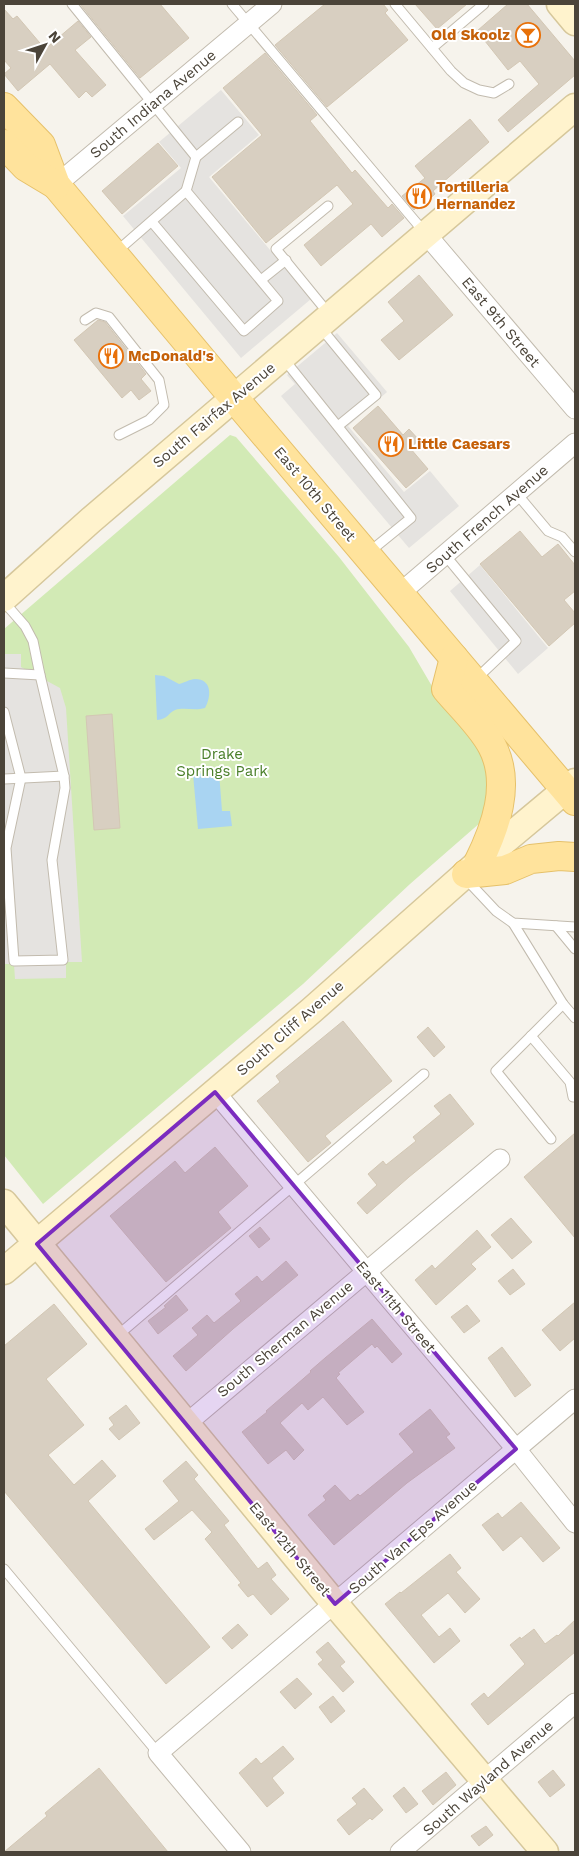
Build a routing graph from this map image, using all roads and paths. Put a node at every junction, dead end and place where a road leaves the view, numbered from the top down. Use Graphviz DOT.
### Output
graph roads {
  1 [pos="72,4"];
  2 [pos="232,4"];
  3 [pos="272,4"];
  4 [pos="394,4"];
  5 [pos="484,4"];
  6 [pos="560,4"];
  7 [pos="575,22"];
  8 [pos="249,23"];
  9 [pos="432,48"];
  10 [pos="509,84"];
  11 [pos="153,104"];
  12 [pos="4,107"];
  13 [pos="575,107"];
  14 [pos="238,122"];
  15 [pos="4,144"];
  16 [pos="196,157"];
  17 [pos="56,185"];
  18 [pos="186,192"];
  19 [pos="328,206"];
  20 [pos="152,222"];
  21 [pos="426,234"];
  22 [pos="114,254"];
  23 [pos="286,260"];
  24 [pos="261,280"];
  25 [pos="85,320"];
  26 [pos="325,321"];
  27 [pos="282,357"];
  28 [pos="234,398"];
  29 [pos="575,410"];
  30 [pos="338,426"];
  31 [pos="119,435"];
  32 [pos="575,443"];
  33 [pos="517,494"];
  34 [pos="575,552"];
  35 [pos="366,555"];
  36 [pos="445,555"];
  37 [pos="399,594"];
  38 [pos="4,600"];
  39 [pos="454,658"];
  40 [pos="4,674"];
  41 [pos="40,675"];
  42 [pos="474,681"];
  43 [pos="4,712"];
  44 [pos="64,776"];
  45 [pos="21,778"];
  46 [pos="4,779"];
  47 [pos="572,791"];
  48 [pos="575,857"];
  49 [pos="469,871"];
  50 [pos="513,923"];
  51 [pos="556,926"];
  52 [pos="575,927"];
  53 [pos="575,949"];
  54 [pos="563,1004"];
  55 [pos="575,1018"];
  56 [pos="531,1036"];
  57 [pos="424,1074"];
  58 [pos="215,1092"];
  59 [pos="575,1095"];
  60 [pos="550,1139"];
  61 [pos="500,1159"];
  62 [pos="294,1186"];
  63 [pos="4,1203"];
  64 [pos="37,1244"];
  65 [pos="366,1271"];
  66 [pos="4,1272"];
  67 [pos="115,1338"];
  68 [pos="575,1399"];
  69 [pos="186,1424"];
  70 [pos="516,1449"];
  71 [pos="575,1523"];
  72 [pos="4,1569"];
  73 [pos="335,1604"];
  74 [pos="575,1703"];
  75 [pos="158,1753"];
  76 [pos="485,1780"];
  77 [pos="241,1852"];
  78 [pos="400,1852"];
  79 [pos="545,1852"];
  1 -- 11 [label="lane"];
  2 -- 8 [label="lane"];
  3 -- 8 [label="street, South Indiana Avenue"];
  4 -- 9 [label="lane"];
  5 -- 9 [label="lane"];
  6 -- 7 [label="street"];
  8 -- 11 [label="street, South Indiana Avenue"];
  8 -- 21 [label="lane"];
  9 -- 10 [label="lane"];
  11 -- 16 [label="lane"];
  11 -- 17 [label="street, South Indiana Avenue"];
  12 -- 17 [label="main road, East 10th Street"];
  13 -- 21 [label="street, South Fairfax Avenue"];
  14 -- 16 [label="lane"];
  15 -- 17 [label="main road, East 10th Street"];
  16 -- 18 [label="lane"];
  17 -- 22 [label="main road, East 10th Street"];
  18 -- 20 [label="lane"];
  18 -- 24 [label="lane"];
  19 -- 23 [label="lane"];
  20 -- 22 [label="lane"];
  20 -- 24 [label="lane"];
  21 -- 26 [label="street, South Fairfax Avenue"];
  21 -- 29 [label="street, East 9th Street"];
  22 -- 28 [label="main road, East 10th Street"];
  23 -- 24 [label="lane"];
  23 -- 26 [label="lane"];
  25 -- 31 [label="lane"];
  26 -- 27 [label="street, South Fairfax Avenue"];
  26 -- 30 [label="lane"];
  27 -- 28 [label="street, South Fairfax Avenue"];
  27 -- 30 [label="lane"];
  28 -- 35 [label="main road, East 10th Street"];
  28 -- 38 [label="street, South Fairfax Avenue"];
  30 -- 35 [label="lane"];
  32 -- 33 [label="street, South French Avenue"];
  33 -- 34 [label="lane"];
  33 -- 36 [label="street, South French Avenue"];
  35 -- 37 [label="main road, East 10th Street"];
  36 -- 37 [label="street, South French Avenue"];
  36 -- 42 [label="lane"];
  37 -- 39 [label="main road, East 10th Street"];
  38 -- 41 [label="lane"];
  39 -- 42 [label="main road, East 10th Street"];
  39 -- 49 [label="main road"];
  40 -- 41 [label="lane"];
  41 -- 44 [label="lane"];
  42 -- 47 [label="main road, East 10th Street"];
  43 -- 45 [label="lane"];
  44 -- 45 [label="lane"];
  44 -- 45 [label="lane"];
  45 -- 46 [label="lane"];
  47 -- 49 [label="street, South Cliff Avenue"];
  48 -- 49 [label="main road"];
  49 -- 50 [label="lane"];
  49 -- 58 [label="street, South Cliff Avenue"];
  50 -- 51 [label="lane"];
  50 -- 54 [label="lane"];
  51 -- 52 [label="lane"];
  51 -- 53 [label="lane"];
  54 -- 55 [label="lane"];
  54 -- 56 [label="lane"];
  56 -- 59 [label="lane"];
  56 -- 60 [label="lane"];
  57 -- 62 [label="lane"];
  58 -- 62 [label="street, East 11th Street"];
  58 -- 64 [label="street, South Cliff Avenue"];
  61 -- 65 [label="street, South Sherman Avenue"];
  62 -- 65 [label="street, East 11th Street"];
  62 -- 67 [label="lane"];
  63 -- 64 [label="street"];
  64 -- 66 [label="street, South Cliff Avenue"];
  64 -- 67 [label="street, East 12th Street"];
  65 -- 69 [label="street, South Sherman Avenue"];
  65 -- 70 [label="street, East 11th Street"];
  67 -- 69 [label="street, East 12th Street"];
  68 -- 70 [label="street, South Van Eps Avenue"];
  69 -- 73 [label="street, East 12th Street"];
  70 -- 71 [label="street, East 11th Street"];
  70 -- 73 [label="street, South Van Eps Avenue"];
  72 -- 75 [label="lane"];
  73 -- 75 [label="street, South Van Eps Avenue"];
  73 -- 76 [label="street, East 12th Street"];
  74 -- 76 [label="street, South Wayland Avenue"];
  75 -- 77 [label="street"];
  76 -- 78 [label="street, South Wayland Avenue"];
  76 -- 79 [label="street, East 12th Street"];
}
